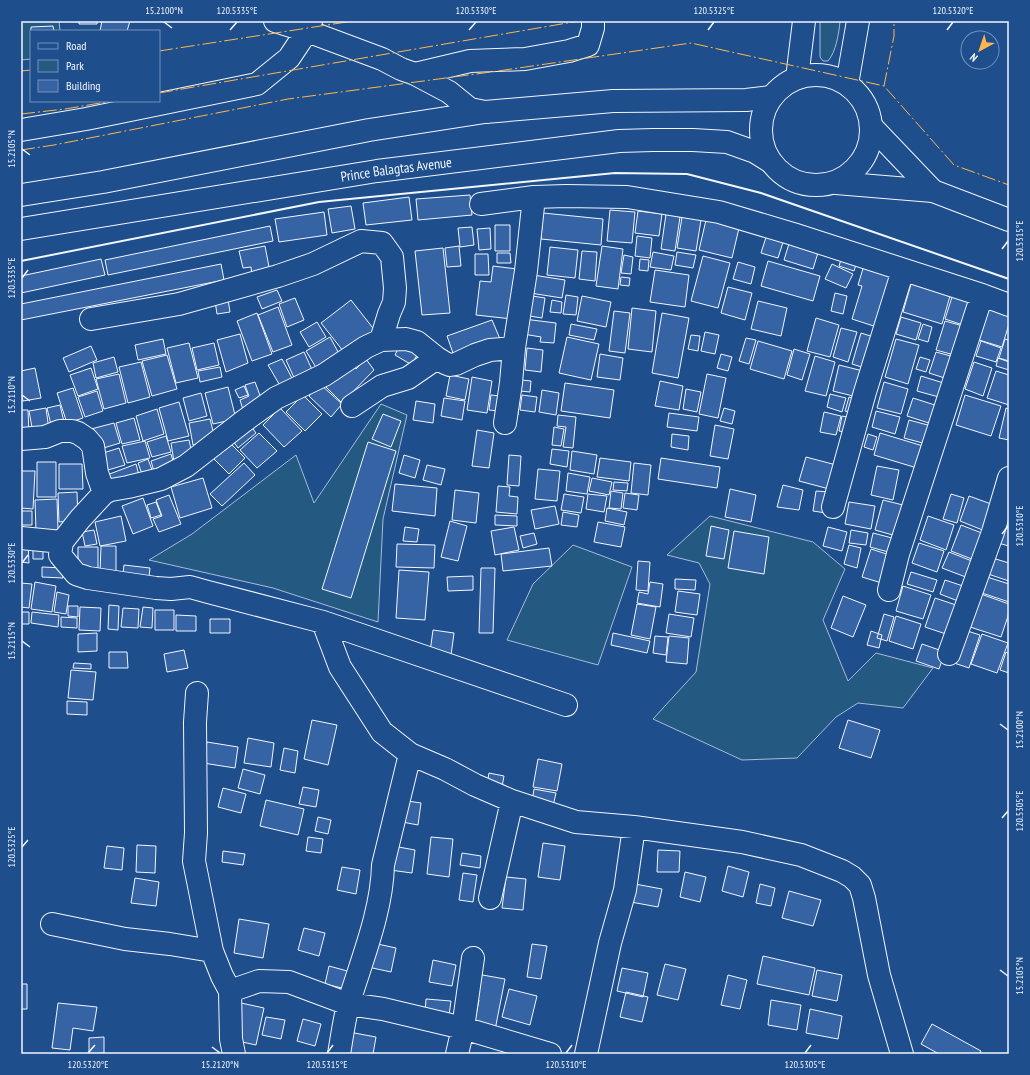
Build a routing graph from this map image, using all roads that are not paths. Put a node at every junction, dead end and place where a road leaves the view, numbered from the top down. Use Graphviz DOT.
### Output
graph roads {
  1 [pos="275,21"];
  2 [pos="593,21"];
  3 [pos="804,21"];
  4 [pos="858,21"];
  5 [pos="309,26"];
  6 [pos="415,74"];
  7 [pos="797,78"];
  8 [pos="847,84"];
  9 [pos="771,97"];
  10 [pos="160,99"];
  11 [pos="137,102"];
  12 [pos="84,110"];
  13 [pos="485,112"];
  14 [pos="24,124"];
  15 [pos="872,127"];
  16 [pos="771,162"];
  17 [pos="836,183"];
  18 [pos="933,191"];
  19 [pos="21,195"];
  20 [pos="534,197"];
  21 [pos="481,204"];
  22 [pos="1009,220"];
  23 [pos="21,229"];
  24 [pos="903,270"];
  25 [pos="982,295"];
  26 [pos="1009,305"];
  27 [pos="91,319"];
  28 [pos="381,340"];
  29 [pos="514,348"];
  30 [pos="437,358"];
  31 [pos="352,406"];
  32 [pos="505,423"];
  33 [pos="21,439"];
  34 [pos="1009,478"];
  35 [pos="104,493"];
  36 [pos="833,507"];
  37 [pos="21,538"];
  38 [pos="62,542"];
  39 [pos="890,590"];
  40 [pos="323,622"];
  41 [pos="949,654"];
  42 [pos="196,693"];
  43 [pos="566,705"];
  44 [pos="410,754"];
  45 [pos="512,801"];
  46 [pos="634,827"];
  47 [pos="490,898"];
  48 [pos="52,924"];
  49 [pos="212,951"];
  50 [pos="473,958"];
  51 [pos="230,991"];
  52 [pos="348,1004"];
  53 [pos="463,1028"];
  54 [pos="234,1054"];
  55 [pos="338,1054"];
  56 [pos="457,1054"];
  57 [pos="550,1054"];
  58 [pos="586,1054"];
  59 [pos="902,1054"];
  1 -- 5 [label="street"];
  2 -- 6 [label="street"];
  3 -- 7 [label="street"];
  4 -- 8 [label="street"];
  5 -- 6 [label="street"];
  5 -- 10 [label="street"];
  6 -- 13 [label="street"];
  7 -- 8 [label="street"];
  7 -- 9 [label="street"];
  8 -- 15 [label="street"];
  9 -- 13 [label="street"];
  9 -- 16 [label="street"];
  11 -- 12 [label="street"];
  12 -- 14 [label="street"];
  13 -- 19 [label="street"];
  15 -- 17 [label="street"];
  15 -- 18 [label="street"];
  16 -- 17 [label="street"];
  16 -- 23 [label="street, Prince Balagtas Avenue"];
  17 -- 18 [label="street"];
  18 -- 22 [label="street"];
  20 -- 21 [label="street"];
  20 -- 24 [label="street"];
  20 -- 29 [label="street"];
  24 -- 25 [label="street"];
  24 -- 36 [label="street"];
  25 -- 26 [label="street"];
  25 -- 39 [label="street"];
  27 -- 28 [label="street"];
  28 -- 30 [label="street"];
  28 -- 35 [label="street"];
  29 -- 30 [label="street"];
  29 -- 32 [label="street"];
  30 -- 31 [label="street"];
  33 -- 35 [label="street"];
  34 -- 41 [label="street"];
  35 -- 38 [label="street"];
  37 -- 38 [label="street"];
  38 -- 40 [label="street"];
  40 -- 43 [label="street"];
  40 -- 44 [label="street"];
  42 -- 49 [label="street"];
  44 -- 45 [label="street"];
  44 -- 52 [label="street"];
  45 -- 46 [label="street"];
  45 -- 47 [label="street"];
  46 -- 58 [label="street"];
  46 -- 59 [label="street"];
  48 -- 49 [label="street"];
  49 -- 51 [label="street"];
  50 -- 53 [label="street"];
  51 -- 52 [label="street"];
  51 -- 54 [label="street"];
  52 -- 53 [label="street"];
  52 -- 55 [label="street"];
  53 -- 56 [label="street"];
  53 -- 57 [label="street"];
}
